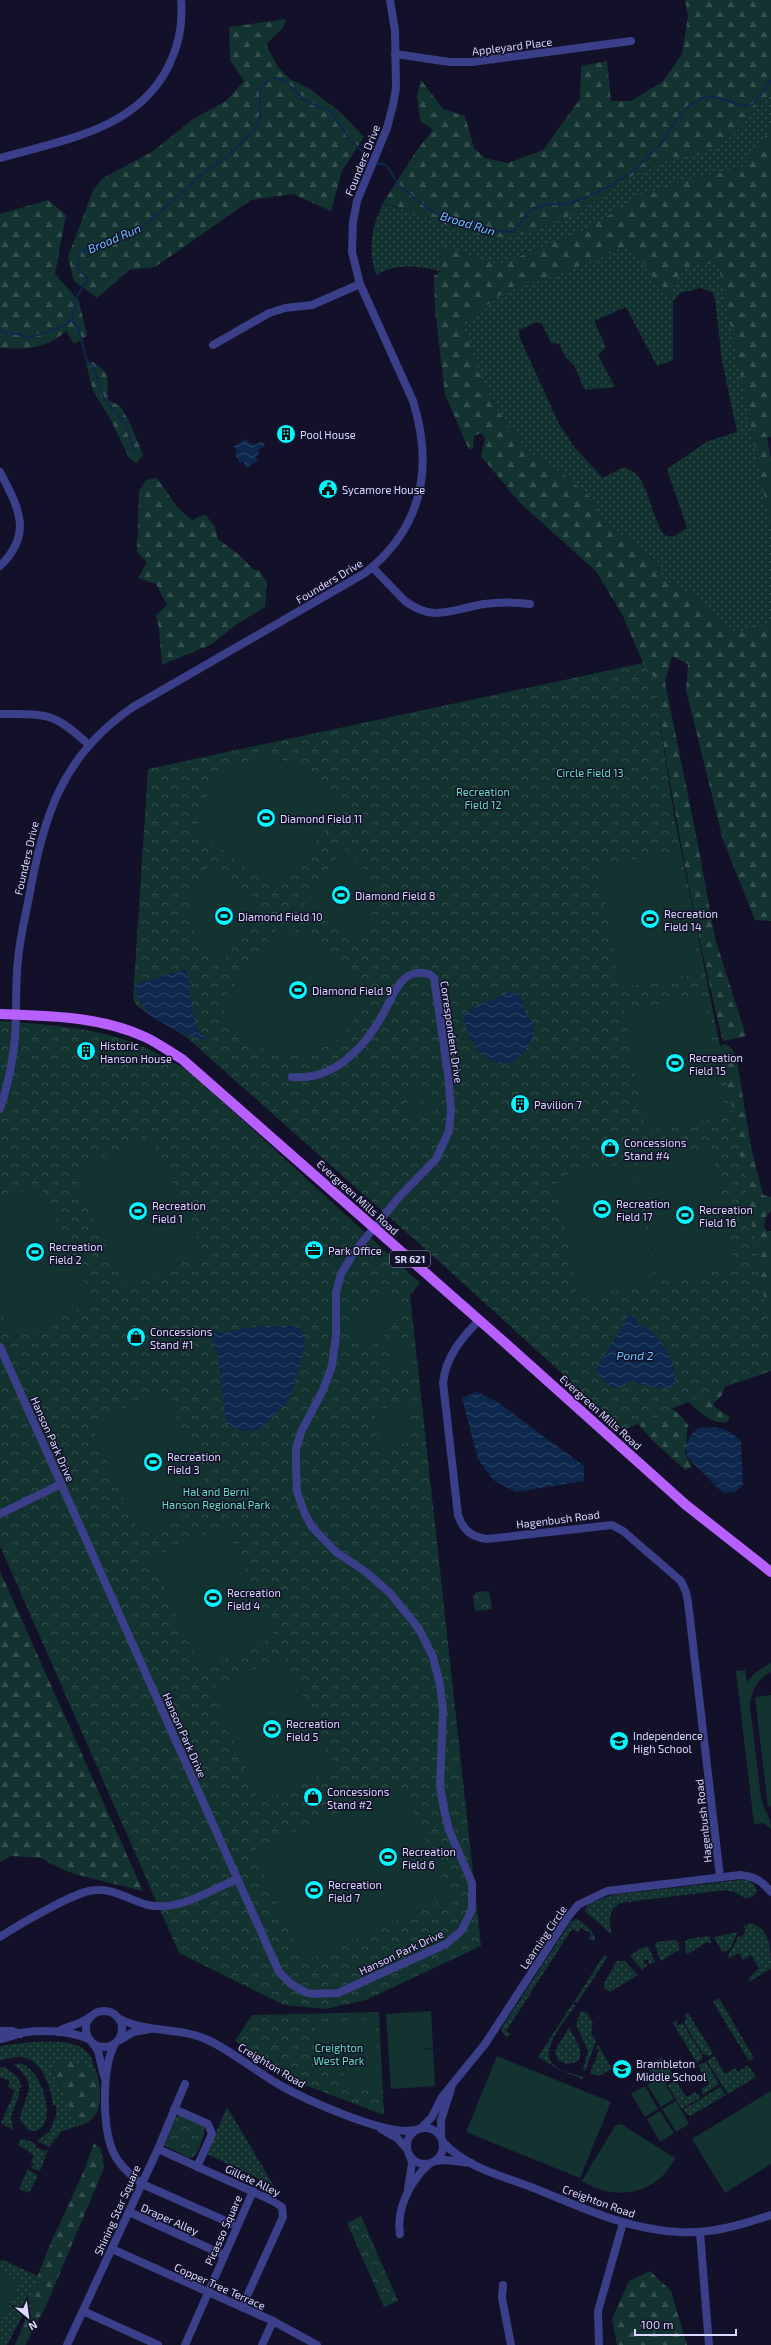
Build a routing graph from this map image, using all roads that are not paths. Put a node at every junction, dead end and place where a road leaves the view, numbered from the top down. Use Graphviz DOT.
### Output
graph roads {
  1 [pos="181,0"];
  2 [pos="390,0"];
  3 [pos="631,41"];
  4 [pos="395,54"];
  5 [pos="0,158"];
  6 [pos="360,284"];
  7 [pos="213,344"];
  8 [pos="0,472"];
  9 [pos="0,566"];
  10 [pos="372,567"];
  11 [pos="530,604"];
  12 [pos="0,714"];
  13 [pos="89,745"];
  14 [pos="0,1014"];
  15 [pos="16,1015"];
  16 [pos="292,1076"];
  17 [pos="0,1109"];
  18 [pos="374,1229"];
  19 [pos="479,1320"];
  20 [pos="0,1347"];
  21 [pos="61,1484"];
  22 [pos="0,1514"];
  23 [pos="771,1572"];
  24 [pos="720,1877"];
  25 [pos="237,1879"];
  26 [pos="771,1892"];
  27 [pos="0,1937"];
  28 [pos="94,2014"];
  29 [pos="120,2019"];
  30 [pos="159,2028"];
  31 [pos="0,2031"];
  32 [pos="55,2032"];
  33 [pos="20,2034"];
  34 [pos="0,2038"];
  35 [pos="91,2042"];
  36 [pos="117,2042"];
  37 [pos="106,2084"];
  38 [pos="185,2084"];
  39 [pos="451,2088"];
  40 [pos="174,2109"];
  41 [pos="374,2125"];
  42 [pos="418,2129"];
  43 [pos="442,2139"];
  44 [pos="158,2149"];
  45 [pos="408,2152"];
  46 [pos="432,2162"];
  47 [pos="471,2164"];
  48 [pos="196,2166"];
  49 [pos="142,2184"];
  50 [pos="408,2190"];
  51 [pos="253,2191"];
  52 [pos="128,2212"];
  53 [pos="771,2215"];
  54 [pos="623,2223"];
  55 [pos="237,2226"];
  56 [pos="700,2232"];
  57 [pos="400,2234"];
  58 [pos="112,2249"];
  59 [pos="224,2255"];
  60 [pos="503,2286"];
  61 [pos="207,2292"];
  62 [pos="242,2308"];
  63 [pos="83,2311"];
  64 [pos="273,2321"];
  65 [pos="67,2345"];
  66 [pos="158,2345"];
  67 [pos="185,2345"];
  68 [pos="262,2345"];
  69 [pos="317,2345"];
  70 [pos="510,2345"];
  71 [pos="599,2345"];
  72 [pos="709,2345"];
  1 -- 5 [label="street"];
  2 -- 4 [label="street, Founders Drive"];
  3 -- 4 [label="street, Appleyard Place"];
  4 -- 6 [label="street, Founders Drive"];
  6 -- 7 [label="street"];
  6 -- 10 [label="street, Founders Drive"];
  8 -- 9 [label="street"];
  10 -- 11 [label="street"];
  10 -- 13 [label="street, Founders Drive"];
  12 -- 13 [label="street"];
  13 -- 15 [label="street, Founders Drive"];
  14 -- 15 [label="main road, Evergreen Mills Road / SR 621"];
  15 -- 17 [label="street"];
  15 -- 18 [label="main road, Evergreen Mills Road / SR 621"];
  16 -- 18 [label="street, Correspondent Drive"];
  18 -- 19 [label="main road, Evergreen Mills Road / SR 621"];
  18 -- 25 [label="street, Hanson Park Drive"];
  19 -- 23 [label="main road, Evergreen Mills Road / SR 621"];
  19 -- 24 [label="street, Hagenbush Road"];
  20 -- 21 [label="street, Hanson Park Drive"];
  21 -- 22 [label="street"];
  21 -- 25 [label="street, Hanson Park Drive"];
  24 -- 26 [label="street, Learning Circle"];
  24 -- 39 [label="street, Learning Circle"];
  25 -- 27 [label="street"];
  28 -- 29 [label="street, Creighton Road"];
  28 -- 32 [label="street, Creighton Road"];
  28 -- 35 [label="street"];
  29 -- 30 [label="street, Creighton Road"];
  29 -- 36 [label="street"];
  30 -- 36 [label="street, Creighton Road"];
  30 -- 41 [label="street, Creighton Road"];
  31 -- 33 [label="street, Creighton Road"];
  32 -- 33 [label="street, Creighton Road"];
  32 -- 35 [label="street, Creighton Road"];
  33 -- 34 [label="street, Creighton Road"];
  35 -- 36 [label="street, Creighton Road"];
  35 -- 37 [label="street"];
  36 -- 37 [label="street"];
  37 -- 49 [label="street"];
  38 -- 40 [label="street, Shining Star Square"];
  39 -- 42 [label="street, Learning Circle"];
  39 -- 43 [label="street, Learning Circle"];
  40 -- 44 [label="street, Shining Star Square"];
  40 -- 48 [label="street"];
  41 -- 42 [label="street, Creighton Road"];
  41 -- 45 [label="street, Creighton Road"];
  42 -- 43 [label="street, Creighton Road"];
  42 -- 45 [label="street"];
  43 -- 46 [label="street"];
  43 -- 47 [label="street, Creighton Road"];
  44 -- 48 [label="street, Gillete Alley"];
  44 -- 49 [label="street, Shining Star Square"];
  45 -- 46 [label="street, Creighton Road"];
  45 -- 50 [label="street"];
  46 -- 47 [label="street, Creighton Road"];
  46 -- 50 [label="street"];
  47 -- 54 [label="street, Creighton Road"];
  48 -- 51 [label="street, Gillete Alley"];
  49 -- 52 [label="street, Shining Star Square"];
  49 -- 55 [label="street"];
  50 -- 57 [label="street"];
  51 -- 55 [label="street, Picasso Square"];
  51 -- 62 [label="street, Gillete Alley"];
  52 -- 58 [label="street, Shining Star Square"];
  52 -- 59 [label="street, Draper Alley"];
  53 -- 56 [label="street, Creighton Road"];
  54 -- 56 [label="street, Creighton Road"];
  54 -- 71 [label="street"];
  55 -- 59 [label="street, Picasso Square"];
  56 -- 72 [label="street"];
  58 -- 61 [label="street, Copper Tree Terrace"];
  58 -- 63 [label="street, Shining Star Square"];
  59 -- 61 [label="street, Picasso Square"];
  60 -- 70 [label="street"];
  61 -- 62 [label="street, Copper Tree Terrace"];
  61 -- 67 [label="street, Picasso Square"];
  62 -- 64 [label="street, Copper Tree Terrace"];
  63 -- 65 [label="street, Shining Star Square"];
  63 -- 66 [label="street"];
  64 -- 68 [label="street"];
  64 -- 69 [label="street, Copper Tree Terrace"];
}
